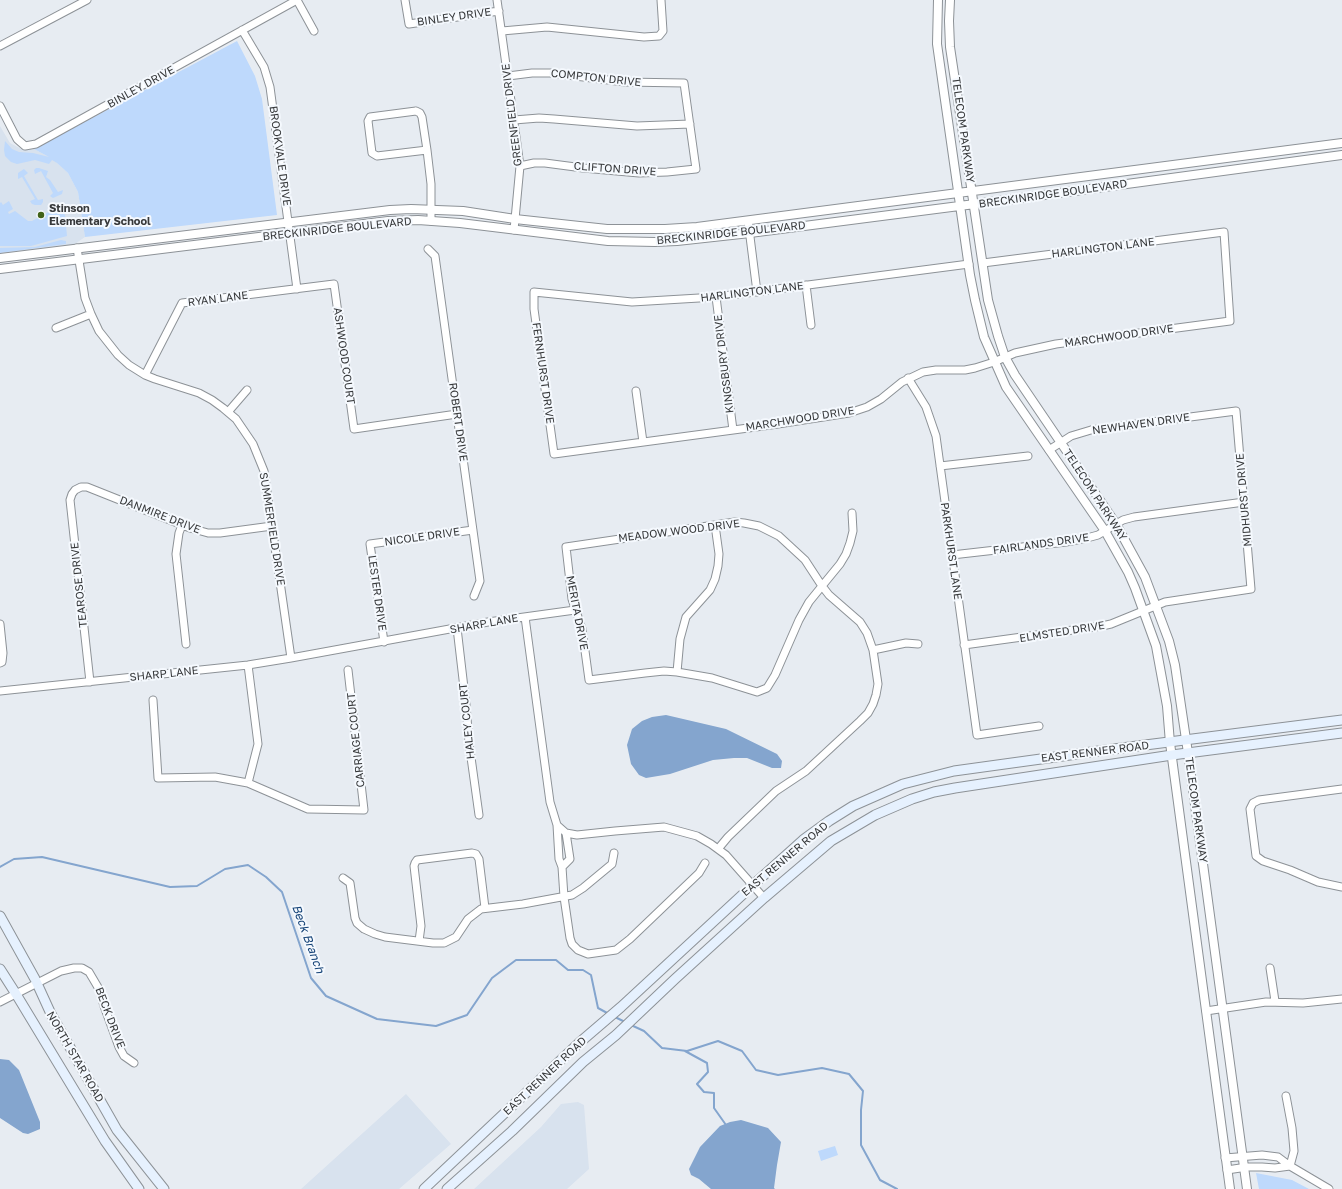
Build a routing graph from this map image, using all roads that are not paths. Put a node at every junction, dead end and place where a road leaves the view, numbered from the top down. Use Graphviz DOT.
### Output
graph roads {
  1 [pos="87,0"];
  2 [pos="297,0"];
  3 [pos="405,0"];
  4 [pos="497,0"];
  5 [pos="661,0"];
  6 [pos="938,0"];
  7 [pos="950,0"];
  8 [pos="499,11"];
  9 [pos="949,23"];
  10 [pos="936,24"];
  11 [pos="242,30"];
  12 [pos="314,31"];
  13 [pos="502,31"];
  14 [pos="0,46"];
  15 [pos="508,76"];
  16 [pos="684,82"];
  17 [pos="0,106"];
  18 [pos="514,120"];
  19 [pos="690,124"];
  20 [pos="1342,143"];
  21 [pos="1305,148"];
  22 [pos="426,150"];
  23 [pos="1342,155"];
  24 [pos="1306,160"];
  25 [pos="520,166"];
  26 [pos="1128,172"];
  27 [pos="1130,184"];
  28 [pos="972,192"];
  29 [pos="958,194"];
  30 [pos="973,204"];
  31 [pos="960,206"];
  32 [pos="431,210"];
  33 [pos="515,219"];
  34 [pos="431,221"];
  35 [pos="748,221"];
  36 [pos="289,223"];
  37 [pos="514,230"];
  38 [pos="1224,232"];
  39 [pos="290,233"];
  40 [pos="750,233"];
  41 [pos="77,248"];
  42 [pos="428,249"];
  43 [pos="0,258"];
  44 [pos="79,259"];
  45 [pos="983,263"];
  46 [pos="970,264"];
  47 [pos="0,269"];
  48 [pos="334,284"];
  49 [pos="806,286"];
  50 [pos="297,289"];
  51 [pos="534,292"];
  52 [pos="757,292"];
  53 [pos="716,297"];
  54 [pos="91,314"];
  55 [pos="811,325"];
  56 [pos="56,328"];
  57 [pos="1006,357"];
  58 [pos="994,362"];
  59 [pos="145,375"];
  60 [pos="908,378"];
  61 [pos="248,390"];
  62 [pos="636,391"];
  63 [pos="1236,411"];
  64 [pos="228,412"];
  65 [pos="457,414"];
  66 [pos="732,430"];
  67 [pos="643,442"];
  68 [pos="1060,443"];
  69 [pos="1049,450"];
  70 [pos="554,454"];
  71 [pos="1028,456"];
  72 [pos="940,466"];
  73 [pos="75,490"];
  74 [pos="1244,502"];
  75 [pos="852,513"];
  76 [pos="1116,524"];
  77 [pos="182,525"];
  78 [pos="715,525"];
  79 [pos="272,526"];
  80 [pos="473,530"];
  81 [pos="1104,531"];
  82 [pos="370,544"];
  83 [pos="566,547"];
  84 [pos="952,555"];
  85 [pos="822,586"];
  86 [pos="1251,589"];
  87 [pos="474,596"];
  88 [pos="1156,605"];
  89 [pos="575,610"];
  90 [pos="1144,610"];
  91 [pos="525,617"];
  92 [pos="0,624"];
  93 [pos="457,628"];
  94 [pos="384,642"];
  95 [pos="186,644"];
  96 [pos="918,644"];
  97 [pos="964,645"];
  98 [pos="873,650"];
  99 [pos="291,658"];
  100 [pos="0,663"];
  101 [pos="248,665"];
  102 [pos="348,670"];
  103 [pos="677,672"];
  104 [pos="90,682"];
  105 [pos="0,691"];
  106 [pos="153,700"];
  107 [pos="1342,720"];
  108 [pos="1039,726"];
  109 [pos="1342,733"];
  110 [pos="1186,740"];
  111 [pos="1170,743"];
  112 [pos="1188,753"];
  113 [pos="1172,755"];
  114 [pos="248,783"];
  115 [pos="1342,789"];
  116 [pos="479,815"];
  117 [pos="557,825"];
  118 [pos="566,832"];
  119 [pos="718,849"];
  120 [pos="614,853"];
  121 [pos="705,862"];
  122 [pos="562,867"];
  123 [pos="343,878"];
  124 [pos="753,885"];
  125 [pos="1342,887"];
  126 [pos="564,896"];
  127 [pos="764,898"];
  128 [pos="485,908"];
  129 [pos="1,918"];
  130 [pos="419,941"];
  131 [pos="1270,968"];
  132 [pos="0,969"];
  133 [pos="37,984"];
  134 [pos="16,994"];
  135 [pos="1342,999"];
  136 [pos="1275,1001"];
  137 [pos="0,1002"];
  138 [pos="1224,1009"];
  139 [pos="1206,1011"];
  140 [pos="572,1050"];
  141 [pos="583,1062"];
  142 [pos="134,1063"];
  143 [pos="1286,1096"];
  144 [pos="1243,1156"];
  145 [pos="1272,1156"];
  146 [pos="1225,1158"];
  147 [pos="1290,1166"];
  148 [pos="1244,1168"];
  149 [pos="1271,1168"];
  150 [pos="1227,1170"];
  151 [pos="1230,1187"];
  152 [pos="139,1189"];
  153 [pos="164,1189"];
  154 [pos="424,1189"];
  155 [pos="447,1189"];
  156 [pos="1247,1189"];
  157 [pos="1329,1189"];
  1 -- 14 [label="street"];
  2 -- 11 [label="street, BINLEY DRIVE"];
  2 -- 12 [label="street"];
  3 -- 8 [label="street, BINLEY DRIVE"];
  4 -- 8 [label="street, GREENFIELD DRIVE"];
  5 -- 13 [label="street"];
  6 -- 10 [label="street, TELECOM PARKWAY"];
  7 -- 9 [label="street, TELECOM PARKWAY"];
  8 -- 13 [label="street, GREENFIELD DRIVE"];
  9 -- 10 [label="street"];
  9 -- 28 [label="street, TELECOM PARKWAY"];
  10 -- 29 [label="street, TELECOM PARKWAY"];
  11 -- 17 [label="street, BINLEY DRIVE"];
  11 -- 36 [label="street, BROOKVALE DRIVE"];
  13 -- 15 [label="street, GREENFIELD DRIVE"];
  15 -- 16 [label="street, COMPTON DRIVE"];
  15 -- 18 [label="street, GREENFIELD DRIVE"];
  16 -- 19 [label="street, CLIFTON DRIVE"];
  18 -- 19 [label="street"];
  18 -- 25 [label="street, GREENFIELD DRIVE"];
  19 -- 25 [label="street, CLIFTON DRIVE"];
  20 -- 21 [label="street, BRECKINRIDGE BOULEVARD"];
  21 -- 24 [label="street"];
  21 -- 26 [label="street, BRECKINRIDGE BOULEVARD"];
  22 -- 22 [label="street"];
  22 -- 32 [label="street"];
  23 -- 24 [label="street, BRECKINRIDGE BOULEVARD"];
  24 -- 27 [label="street, BRECKINRIDGE BOULEVARD"];
  25 -- 33 [label="street, GREENFIELD DRIVE"];
  26 -- 27 [label="street"];
  26 -- 28 [label="street, BRECKINRIDGE BOULEVARD"];
  27 -- 30 [label="street, BRECKINRIDGE BOULEVARD"];
  28 -- 29 [label="street, BRECKINRIDGE BOULEVARD"];
  28 -- 30 [label="street, TELECOM PARKWAY"];
  29 -- 31 [label="street, TELECOM PARKWAY"];
  29 -- 35 [label="street, BRECKINRIDGE BOULEVARD"];
  30 -- 31 [label="street, BRECKINRIDGE BOULEVARD"];
  30 -- 45 [label="street, TELECOM PARKWAY"];
  31 -- 40 [label="street, BRECKINRIDGE BOULEVARD"];
  31 -- 46 [label="street, TELECOM PARKWAY"];
  32 -- 33 [label="street, BRECKINRIDGE BOULEVARD"];
  32 -- 34 [label="street"];
  32 -- 36 [label="street, BRECKINRIDGE BOULEVARD"];
  33 -- 35 [label="street, BRECKINRIDGE BOULEVARD"];
  33 -- 37 [label="street, GREENFIELD DRIVE"];
  34 -- 37 [label="street, BRECKINRIDGE BOULEVARD"];
  34 -- 39 [label="street, BRECKINRIDGE BOULEVARD"];
  35 -- 40 [label="street"];
  36 -- 39 [label="street, BROOKVALE DRIVE"];
  36 -- 41 [label="street, BRECKINRIDGE BOULEVARD"];
  37 -- 40 [label="street, BRECKINRIDGE BOULEVARD"];
  38 -- 45 [label="street, HARLINGTON LANE"];
  38 -- 57 [label="street, MARCHWOOD DRIVE"];
  39 -- 44 [label="street, BRECKINRIDGE BOULEVARD"];
  39 -- 50 [label="street, BROOKVALE DRIVE"];
  40 -- 52 [label="street"];
  41 -- 43 [label="street, BRECKINRIDGE BOULEVARD"];
  41 -- 44 [label="street, SUMMERFIELD DRIVE"];
  42 -- 65 [label="street, ROBERT DRIVE"];
  44 -- 47 [label="street, BRECKINRIDGE BOULEVARD"];
  44 -- 54 [label="street, SUMMERFIELD DRIVE"];
  45 -- 57 [label="street, TELECOM PARKWAY"];
  46 -- 49 [label="street, HARLINGTON LANE"];
  46 -- 58 [label="street, TELECOM PARKWAY"];
  48 -- 50 [label="street, RYAN LANE"];
  48 -- 65 [label="street, ASHWOOD COURT"];
  49 -- 52 [label="street, HARLINGTON LANE"];
  49 -- 55 [label="street"];
  50 -- 59 [label="street, RYAN LANE"];
  51 -- 53 [label="street, HARLINGTON LANE"];
  51 -- 70 [label="street, FERNHURST DRIVE"];
  52 -- 53 [label="street, HARLINGTON LANE"];
  53 -- 66 [label="street, KINGSBURY DRIVE"];
  54 -- 56 [label="street"];
  54 -- 59 [label="street, SUMMERFIELD DRIVE"];
  57 -- 58 [label="street, MARCHWOOD DRIVE"];
  57 -- 68 [label="street, TELECOM PARKWAY"];
  58 -- 60 [label="street, MARCHWOOD DRIVE"];
  58 -- 69 [label="street, TELECOM PARKWAY"];
  59 -- 64 [label="street, SUMMERFIELD DRIVE"];
  60 -- 66 [label="street, MARCHWOOD DRIVE"];
  60 -- 72 [label="street, PARKHURST LANE"];
  61 -- 64 [label="street"];
  62 -- 67 [label="street"];
  63 -- 68 [label="street, NEWHAVEN DRIVE"];
  63 -- 74 [label="street, MIDHURST DRIVE"];
  64 -- 79 [label="street, SUMMERFIELD DRIVE"];
  65 -- 80 [label="street, ROBERT DRIVE"];
  66 -- 67 [label="street, MARCHWOOD DRIVE"];
  67 -- 70 [label="street, MARCHWOOD DRIVE"];
  68 -- 69 [label="street, NEWHAVEN DRIVE"];
  68 -- 76 [label="street, TELECOM PARKWAY"];
  69 -- 81 [label="street, TELECOM PARKWAY"];
  71 -- 72 [label="street"];
  72 -- 84 [label="street, PARKHURST LANE"];
  73 -- 77 [label="street, DANMIRE DRIVE"];
  73 -- 104 [label="street, TEAROSE DRIVE"];
  74 -- 76 [label="street, FAIRLANDS DRIVE"];
  74 -- 86 [label="street, MIDHURST DRIVE"];
  75 -- 85 [label="street"];
  76 -- 81 [label="street, FAIRLANDS DRIVE"];
  76 -- 88 [label="street, TELECOM PARKWAY"];
  77 -- 79 [label="street, DANMIRE DRIVE"];
  77 -- 95 [label="street"];
  78 -- 83 [label="street, MEADOW WOOD DRIVE"];
  78 -- 85 [label="street, MEADOW WOOD DRIVE"];
  78 -- 103 [label="street"];
  79 -- 99 [label="street, SUMMERFIELD DRIVE"];
  80 -- 82 [label="street, NICOLE DRIVE"];
  80 -- 87 [label="street, ROBERT DRIVE"];
  81 -- 84 [label="street, FAIRLANDS DRIVE"];
  81 -- 90 [label="street, TELECOM PARKWAY"];
  82 -- 94 [label="street, LESTER DRIVE"];
  83 -- 89 [label="street, MERITA DRIVE"];
  84 -- 97 [label="street, PARKHURST LANE"];
  85 -- 98 [label="street, MEADOW WOOD DRIVE"];
  85 -- 103 [label="street"];
  86 -- 88 [label="street, ELMSTED DRIVE"];
  88 -- 90 [label="street, ELMSTED DRIVE"];
  88 -- 110 [label="street, TELECOM PARKWAY"];
  89 -- 91 [label="street"];
  89 -- 103 [label="street, MERITA DRIVE"];
  90 -- 97 [label="street, ELMSTED DRIVE"];
  90 -- 111 [label="street, TELECOM PARKWAY"];
  91 -- 93 [label="street, SHARP LANE"];
  91 -- 117 [label="street, SHARP LANE"];
  92 -- 100 [label="street"];
  93 -- 94 [label="street, SHARP LANE"];
  93 -- 116 [label="street, HALEY COURT"];
  94 -- 99 [label="street, SHARP LANE"];
  96 -- 98 [label="street"];
  97 -- 108 [label="street, PARKHURST LANE"];
  98 -- 119 [label="street, MEADOW WOOD DRIVE"];
  99 -- 101 [label="street, SHARP LANE"];
  101 -- 104 [label="street, SHARP LANE"];
  101 -- 114 [label="street"];
  102 -- 114 [label="street, CARRIAGE COURT"];
  104 -- 105 [label="street, SHARP LANE"];
  106 -- 114 [label="street"];
  107 -- 110 [label="main road, EAST RENNER ROAD"];
  109 -- 112 [label="main road, EAST RENNER ROAD"];
  110 -- 111 [label="main road, EAST RENNER ROAD"];
  110 -- 112 [label="street, TELECOM PARKWAY"];
  111 -- 113 [label="street, TELECOM PARKWAY"];
  111 -- 124 [label="main road, EAST RENNER ROAD"];
  112 -- 113 [label="main road, EAST RENNER ROAD"];
  112 -- 138 [label="street, TELECOM PARKWAY"];
  113 -- 127 [label="main road, EAST RENNER ROAD"];
  113 -- 139 [label="street, TELECOM PARKWAY"];
  115 -- 125 [label="street"];
  117 -- 118 [label="street"];
  117 -- 122 [label="street, SHARP LANE"];
  118 -- 119 [label="street"];
  118 -- 122 [label="street"];
  119 -- 124 [label="street"];
  120 -- 126 [label="street"];
  121 -- 126 [label="street, SHARP LANE"];
  122 -- 126 [label="street, SHARP LANE"];
  123 -- 130 [label="street"];
  124 -- 127 [label="street"];
  124 -- 140 [label="main road, EAST RENNER ROAD"];
  126 -- 128 [label="street"];
  127 -- 141 [label="main road, EAST RENNER ROAD"];
  128 -- 130 [label="street"];
  128 -- 130 [label="street"];
  129 -- 133 [label="main road, NORTH STAR ROAD"];
  131 -- 136 [label="street"];
  132 -- 134 [label="main road, NORTH STAR ROAD"];
  133 -- 134 [label="street, BECK DRIVE"];
  133 -- 142 [label="street, BECK DRIVE"];
  133 -- 153 [label="main road, NORTH STAR ROAD"];
  134 -- 137 [label="street, BECK DRIVE"];
  134 -- 152 [label="main road, NORTH STAR ROAD"];
  135 -- 136 [label="street"];
  136 -- 138 [label="street"];
  138 -- 139 [label="street"];
  138 -- 144 [label="street, TELECOM PARKWAY"];
  139 -- 146 [label="street, TELECOM PARKWAY"];
  140 -- 141 [label="main road"];
  140 -- 154 [label="main road, EAST RENNER ROAD"];
  141 -- 155 [label="main road, EAST RENNER ROAD"];
  143 -- 147 [label="street"];
  144 -- 145 [label="street"];
  144 -- 146 [label="street"];
  144 -- 148 [label="street, TELECOM PARKWAY"];
  145 -- 147 [label="street"];
  145 -- 149 [label="street"];
  146 -- 150 [label="street, TELECOM PARKWAY"];
  147 -- 149 [label="street"];
  147 -- 157 [label="street"];
  148 -- 149 [label="street"];
  148 -- 150 [label="street"];
  148 -- 156 [label="street, TELECOM PARKWAY"];
  150 -- 151 [label="street, TELECOM PARKWAY"];
}
